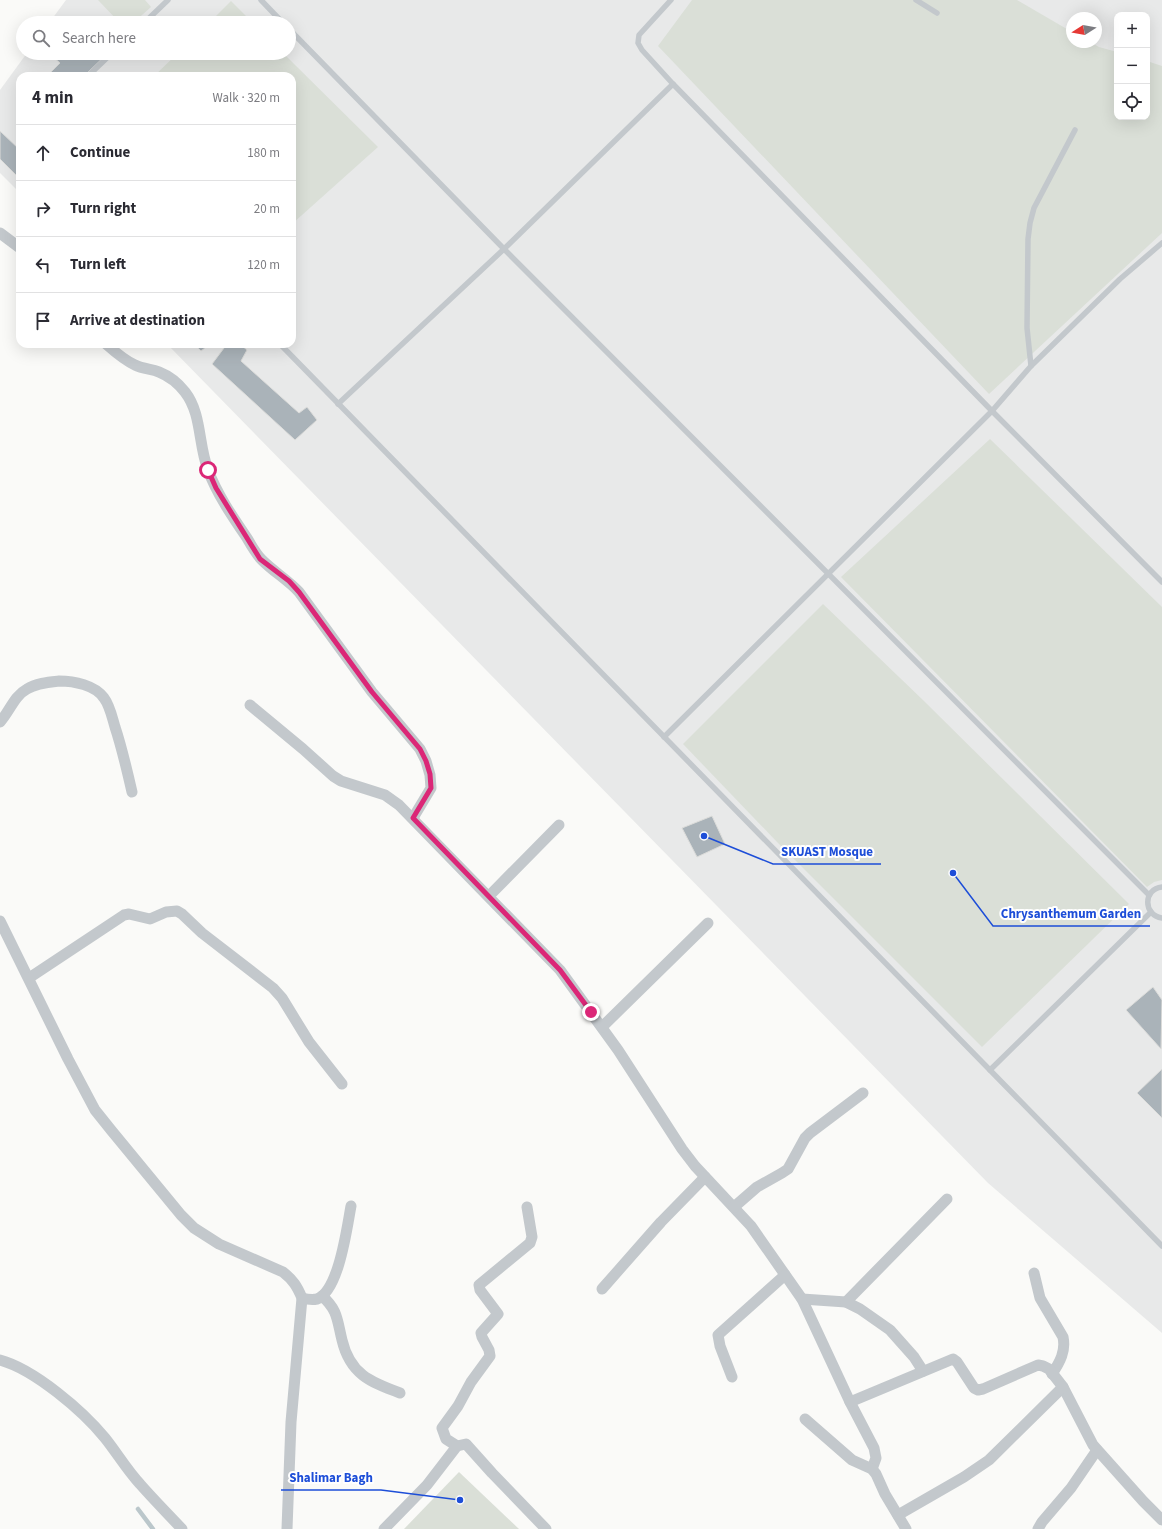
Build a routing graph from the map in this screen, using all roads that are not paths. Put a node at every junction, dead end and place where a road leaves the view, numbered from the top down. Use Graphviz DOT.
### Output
graph roads {
  1 [pos="168,0"];
  2 [pos="261,0"];
  3 [pos="671,0"];
  4 [pos="916,0"];
  5 [pos="937,13"];
  6 [pos="151,16"];
  7 [pos="276,16"];
  8 [pos="296,36"];
  9 [pos="105,60"];
  10 [pos="92,72"];
  11 [pos="673,84"];
  12 [pos="1075,130"];
  13 [pos="0,233"];
  14 [pos="1162,243"];
  15 [pos="16,245"];
  16 [pos="504,249"];
  17 [pos="111,348"];
  18 [pos="284,348"];
  19 [pos="1031,366"];
  20 [pos="338,404"];
  21 [pos="992,411"];
  22 [pos="828,574"];
  23 [pos="1162,582"];
  24 [pos="250,705"];
  25 [pos="0,722"];
  26 [pos="664,737"];
  27 [pos="132,792"];
  28 [pos="413,818"];
  29 [pos="559,825"];
  30 [pos="1162,887"];
  31 [pos="488,896"];
  32 [pos="1149,896"];
  33 [pos="1151,912"];
  34 [pos="1162,918"];
  35 [pos="0,921"];
  36 [pos="708,923"];
  37 [pos="28,978"];
  38 [pos="602,1027"];
  39 [pos="990,1070"];
  40 [pos="342,1084"];
  41 [pos="862,1093"];
  42 [pos="705,1177"];
  43 [pos="947,1198"];
  44 [pos="351,1206"];
  45 [pos="527,1207"];
  46 [pos="734,1207"];
  47 [pos="1162,1246"];
  48 [pos="1034,1273"];
  49 [pos="785,1275"];
  50 [pos="602,1289"];
  51 [pos="322,1296"];
  52 [pos="302,1298"];
  53 [pos="802,1299"];
  54 [pos="846,1302"];
  55 [pos="0,1360"];
  56 [pos="923,1371"];
  57 [pos="1052,1374"];
  58 [pos="732,1377"];
  59 [pos="1063,1387"];
  60 [pos="400,1393"];
  61 [pos="850,1402"];
  62 [pos="805,1419"];
  63 [pos="457,1446"];
  64 [pos="1098,1450"];
  65 [pos="872,1469"];
  66 [pos="898,1515"];
  67 [pos="1162,1520"];
  68 [pos="182,1529"];
  69 [pos="287,1529"];
  70 [pos="384,1529"];
  71 [pos="546,1529"];
  72 [pos="906,1529"];
  73 [pos="1038,1529"];
  1 -- 6 [label="lane"];
  2 -- 7 [label="lane"];
  3 -- 11 [label="lane"];
  4 -- 5 [label="lane"];
  8 -- 16 [label="lane"];
  9 -- 10 [label="lane"];
  11 -- 16 [label="lane"];
  11 -- 21 [label="lane"];
  12 -- 19 [label="lane"];
  13 -- 15 [label="street"];
  14 -- 19 [label="lane"];
  16 -- 20 [label="lane"];
  16 -- 22 [label="lane"];
  17 -- 28 [label="street"];
  18 -- 20 [label="lane"];
  19 -- 21 [label="lane"];
  20 -- 26 [label="lane"];
  21 -- 22 [label="lane"];
  21 -- 23 [label="lane"];
  22 -- 26 [label="lane"];
  22 -- 32 [label="lane"];
  24 -- 28 [label="street"];
  25 -- 27 [label="street"];
  26 -- 39 [label="lane"];
  28 -- 31 [label="street"];
  29 -- 31 [label="street"];
  30 -- 32 [label="lane"];
  31 -- 38 [label="street"];
  32 -- 33 [label="lane"];
  33 -- 34 [label="lane"];
  33 -- 39 [label="lane"];
  35 -- 37 [label="street"];
  36 -- 38 [label="street"];
  37 -- 40 [label="street"];
  37 -- 52 [label="street"];
  38 -- 42 [label="street"];
  39 -- 47 [label="lane"];
  41 -- 46 [label="street"];
  42 -- 46 [label="street"];
  42 -- 50 [label="street"];
  43 -- 54 [label="street"];
  44 -- 51 [label="street"];
  45 -- 63 [label="street"];
  46 -- 49 [label="street"];
  48 -- 57 [label="street"];
  49 -- 53 [label="street"];
  49 -- 58 [label="street"];
  51 -- 52 [label="street"];
  51 -- 60 [label="street"];
  52 -- 69 [label="street"];
  53 -- 54 [label="street"];
  53 -- 61 [label="street"];
  54 -- 56 [label="street"];
  55 -- 68 [label="street"];
  56 -- 57 [label="street"];
  56 -- 61 [label="street"];
  57 -- 59 [label="street"];
  59 -- 64 [label="street"];
  59 -- 66 [label="street"];
  61 -- 65 [label="street"];
  62 -- 65 [label="street"];
  63 -- 70 [label="street"];
  63 -- 71 [label="street"];
  64 -- 67 [label="street"];
  64 -- 73 [label="street"];
  65 -- 66 [label="street"];
  66 -- 72 [label="street"];
}
